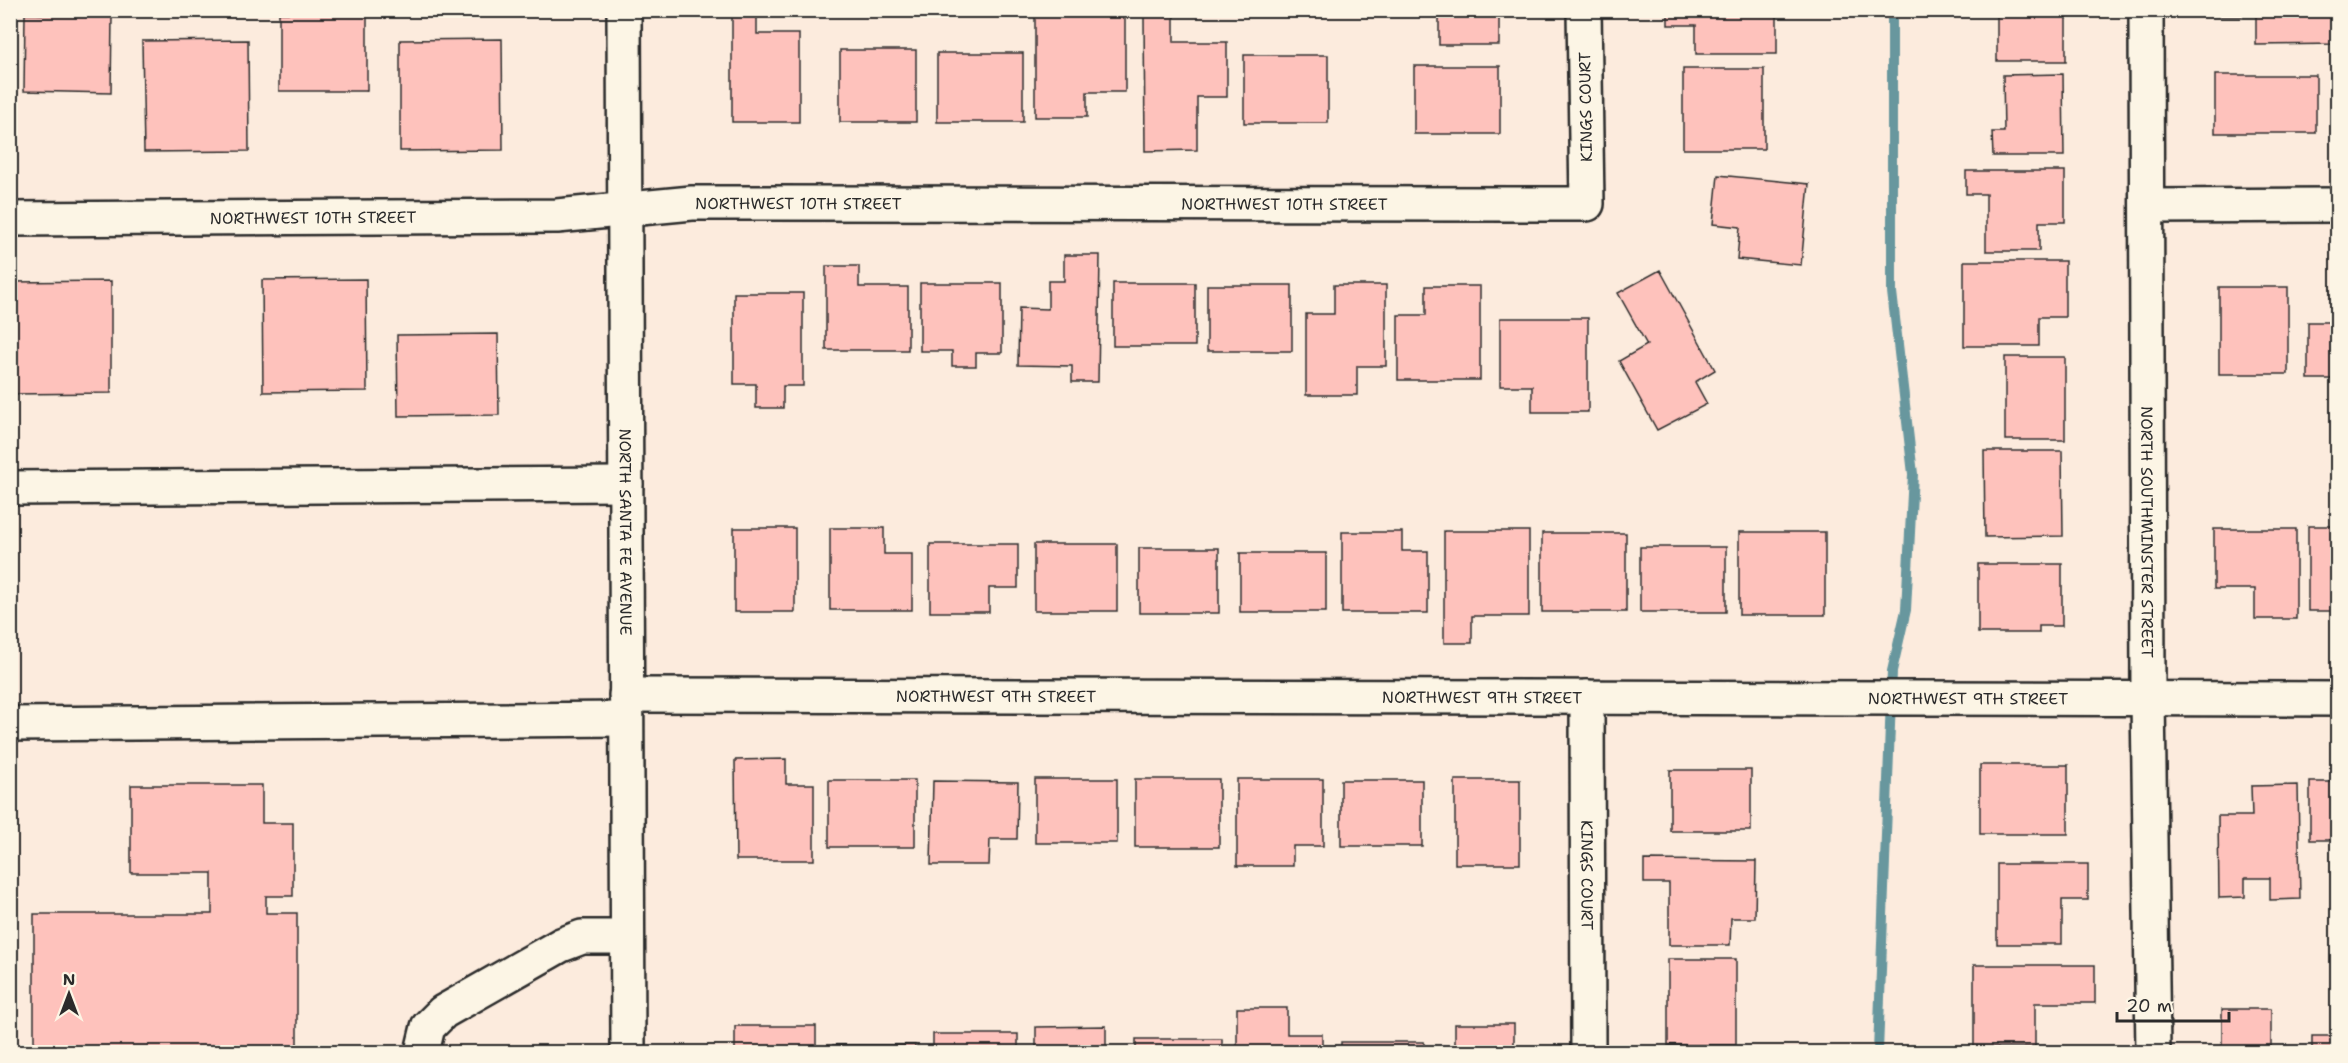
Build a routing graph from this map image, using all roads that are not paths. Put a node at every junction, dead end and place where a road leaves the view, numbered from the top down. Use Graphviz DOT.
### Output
graph roads {
  1 [pos="624,10"];
  2 [pos="1584,10"];
  3 [pos="2146,10"];
  4 [pos="1587,204"];
  5 [pos="2148,206"];
  6 [pos="2337,206"];
  7 [pos="625,209"];
  8 [pos="10,219"];
  9 [pos="626,484"];
  10 [pos="10,488"];
  11 [pos="1587,697"];
  12 [pos="2148,699"];
  13 [pos="2337,699"];
  14 [pos="626,707"];
  15 [pos="10,724"];
  16 [pos="627,937"];
  17 [pos="422,1053"];
  18 [pos="628,1053"];
  19 [pos="1587,1053"];
  20 [pos="2153,1053"];
  1 -- 7 [label="street, NORTH SANTA FE AVENUE"];
  2 -- 4 [label="street, KINGS COURT"];
  3 -- 5 [label="street, NORTH SOUTHMINSTER STREET"];
  4 -- 7 [label="street, NORTHWEST 10TH STREET"];
  5 -- 6 [label="street"];
  5 -- 12 [label="street, NORTH SOUTHMINSTER STREET"];
  7 -- 8 [label="street, NORTHWEST 10TH STREET"];
  7 -- 9 [label="street, NORTH SANTA FE AVENUE"];
  9 -- 10 [label="street"];
  9 -- 14 [label="street, NORTH SANTA FE AVENUE"];
  11 -- 12 [label="street, NORTHWEST 9TH STREET"];
  11 -- 14 [label="street, NORTHWEST 9TH STREET"];
  11 -- 19 [label="street, KINGS COURT"];
  12 -- 13 [label="street, NORTHWEST 9TH STREET"];
  12 -- 20 [label="street, NORTH SOUTHMINSTER STREET"];
  14 -- 15 [label="street, NORTHWEST 9TH STREET"];
  14 -- 16 [label="street, NORTH SANTA FE AVENUE"];
  16 -- 17 [label="street"];
  16 -- 18 [label="street, NORTH SANTA FE AVENUE"];
}
